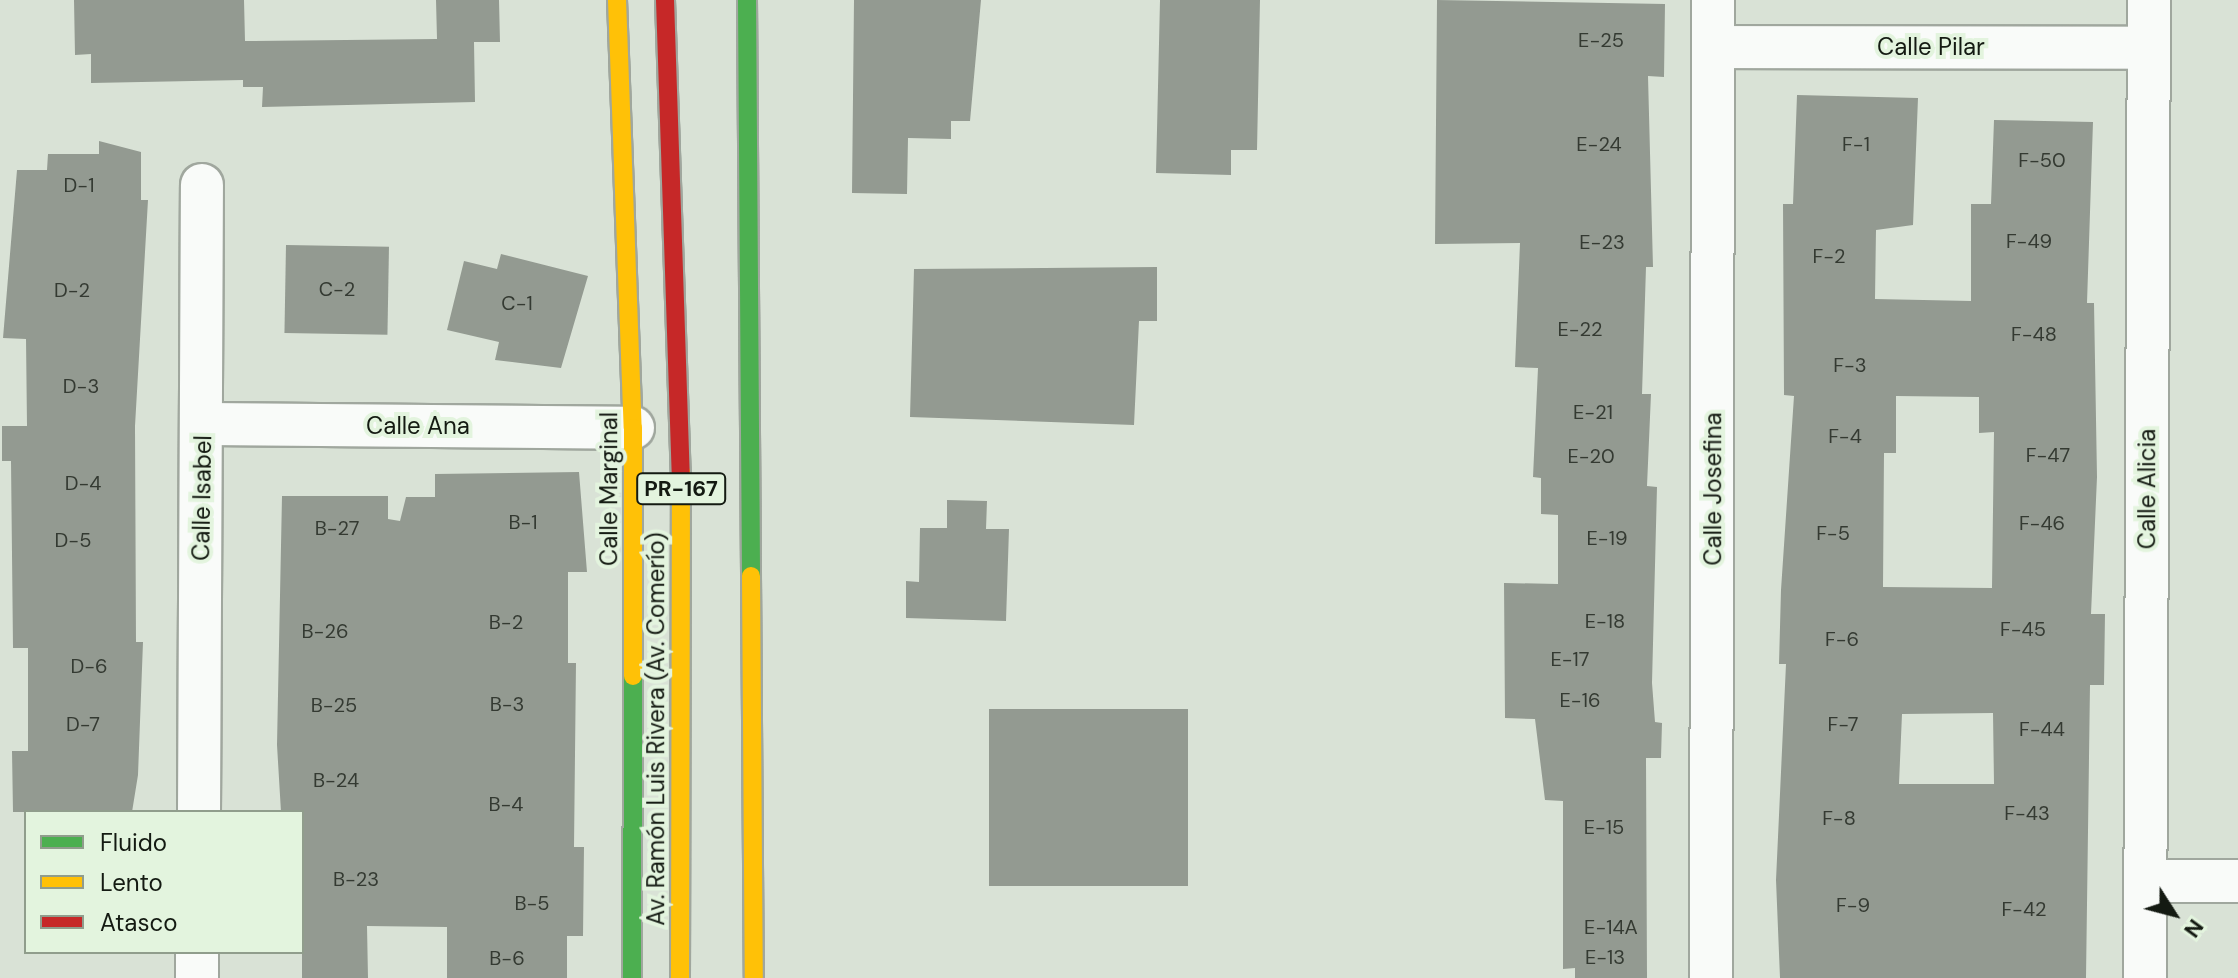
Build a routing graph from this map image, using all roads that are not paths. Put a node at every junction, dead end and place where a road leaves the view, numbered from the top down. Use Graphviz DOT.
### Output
graph roads {
  1 [pos="617,0"];
  2 [pos="665,0"];
  3 [pos="747,0"];
  4 [pos="1713,0"];
  5 [pos="2149,0"];
  6 [pos="1713,47"];
  7 [pos="2149,48"];
  8 [pos="202,185"];
  9 [pos="202,424"];
  10 [pos="633,428"];
  11 [pos="199,810"];
  12 [pos="2145,881"];
  13 [pos="2238,881"];
  14 [pos="197,954"];
  15 [pos="197,978"];
  16 [pos="632,978"];
  17 [pos="680,978"];
  18 [pos="754,978"];
  19 [pos="1711,978"];
  20 [pos="2145,978"];
  1 -- 10 [label="main road, Calle Marginal"];
  2 -- 17 [label="main road, Av. Ramón Luis Rivera (Av. Comerío) / PR-167"];
  3 -- 18 [label="main road, PR-167"];
  4 -- 6 [label="street, Calle Josefina"];
  5 -- 7 [label="street, Calle Alicia"];
  6 -- 7 [label="street, Calle Pilar"];
  6 -- 19 [label="street, Calle Josefina"];
  7 -- 12 [label="street, Calle Alicia"];
  8 -- 9 [label="street, Calle Isabel"];
  9 -- 10 [label="street, Calle Ana"];
  9 -- 11 [label="street, Calle Isabel"];
  10 -- 16 [label="main road, Calle Marginal"];
  12 -- 13 [label="street"];
  12 -- 20 [label="street, Calle Alicia"];
  14 -- 15 [label="street"];
}
